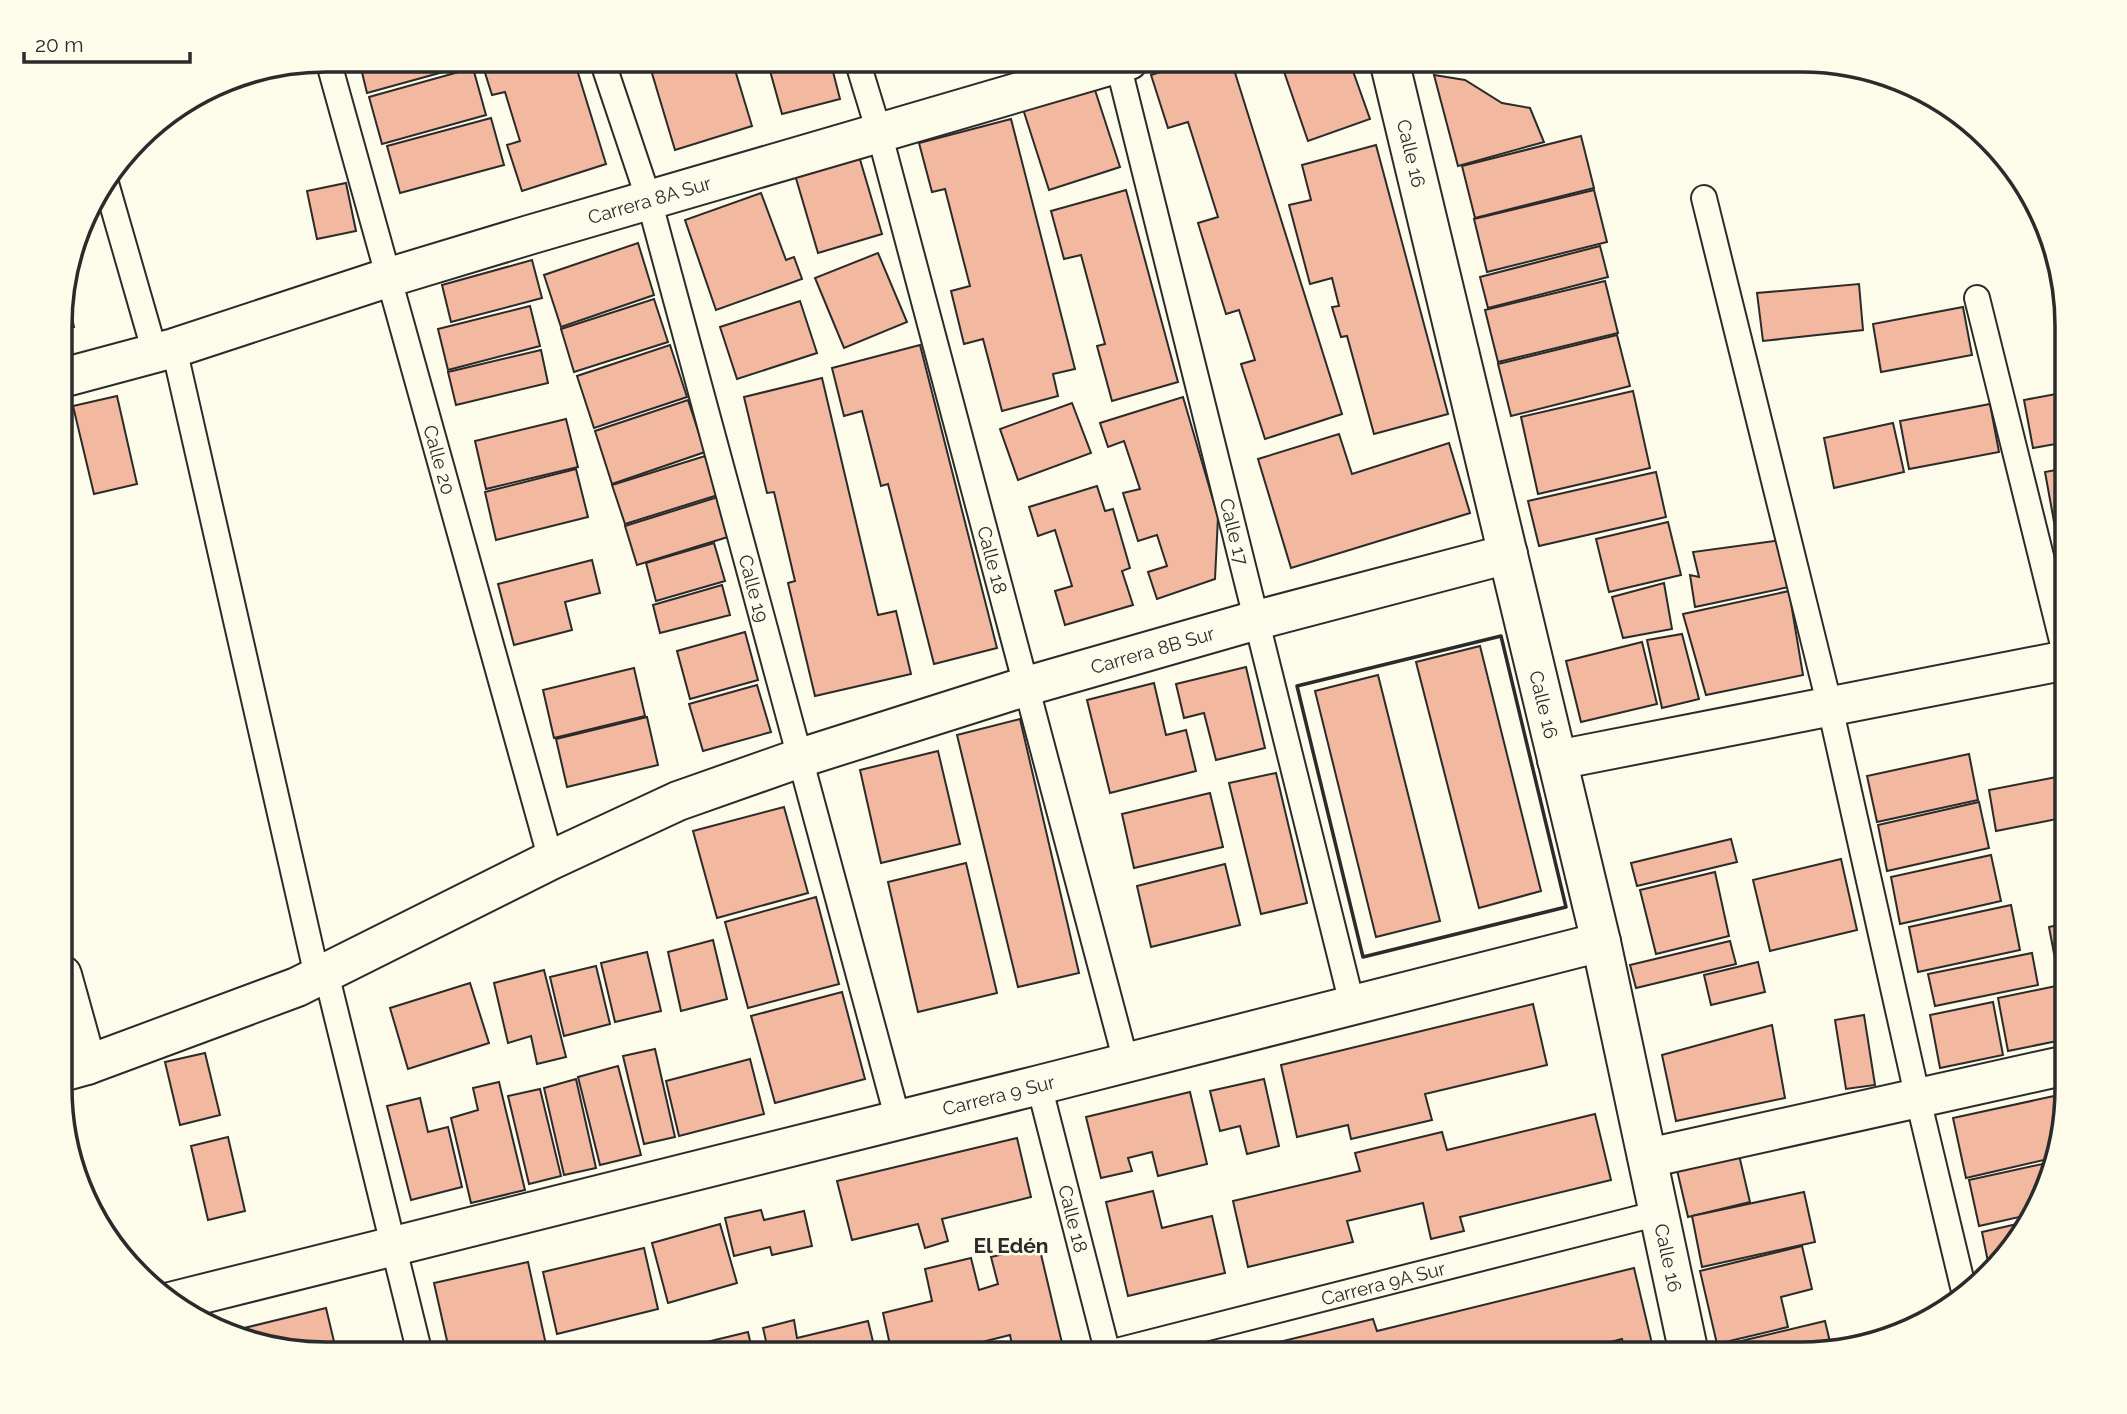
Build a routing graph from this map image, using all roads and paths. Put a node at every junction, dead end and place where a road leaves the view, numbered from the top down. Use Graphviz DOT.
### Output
graph roads {
  1 [pos="331,72"];
  2 [pos="605,72"];
  3 [pos="861,72"];
  4 [pos="1084,72"];
  5 [pos="1124,72"];
  6 [pos="1392,72"];
  7 [pos="880,132"];
  8 [pos="110,193"];
  9 [pos="1704,198"];
  10 [pos="649,200"];
  11 [pos="390,277"];
  12 [pos="1977,298"];
  13 [pos="165,350"];
  14 [pos="72,375"];
  15 [pos="1508,554"];
  16 [pos="2055,612"];
  17 [pos="1257,620"];
  18 [pos="2055,662"];
  19 [pos="1027,686"];
  20 [pos="1830,707"];
  21 [pos="800,758"];
  22 [pos="1557,760"];
  23 [pos="551,860"];
  24 [pos="1601,942"];
  25 [pos="322,974"];
  26 [pos="1352,1004"];
  27 [pos="1126,1062"];
  28 [pos="74,1068"];
  29 [pos="2055,1068"];
  30 [pos="1039,1085"];
  31 [pos="1918,1099"];
  32 [pos="898,1120"];
  33 [pos="1648,1157"];
  34 [pos="1659,1213"];
  35 [pos="394,1246"];
  36 [pos="1963,1284"];
  37 [pos="184,1298"];
  38 [pos="417,1342"];
  39 [pos="1104,1342"];
  40 [pos="1154,1342"];
  41 [pos="1686,1342"];
  1 -- 11 [label="lane, Calle 20"];
  2 -- 10 [label="lane, Calle 19"];
  3 -- 7 [label="lane, Calle 18"];
  4 -- 7 [label="street, Carrera 8A Sur"];
  5 -- 17 [label="lane, Calle 17"];
  6 -- 15 [label="street, Calle 16"];
  7 -- 10 [label="street, Carrera 8A Sur"];
  7 -- 19 [label="lane, Calle 18"];
  8 -- 13 [label="lane"];
  9 -- 20 [label="lane"];
  10 -- 11 [label="street, Carrera 8A Sur"];
  10 -- 21 [label="lane, Calle 19"];
  11 -- 13 [label="street, Carrera 8A Sur"];
  11 -- 23 [label="lane, Calle 20"];
  12 -- 16 [label="lane"];
  13 -- 14 [label="street, Carrera 8A Sur"];
  13 -- 25 [label="lane"];
  15 -- 17 [label="street, Carrera 8B Sur"];
  15 -- 22 [label="street, Calle 16"];
  17 -- 19 [label="street, Carrera 8B Sur"];
  17 -- 26 [label="lane, Calle 17"];
  18 -- 20 [label="street"];
  19 -- 21 [label="street, Carrera 8B Sur"];
  19 -- 27 [label="lane, Calle 18"];
  20 -- 22 [label="street"];
  20 -- 31 [label="lane"];
  21 -- 23 [label="street, Carrera 8B Sur"];
  21 -- 32 [label="lane, Calle 19"];
  22 -- 24 [label="street, Calle 16"];
  23 -- 25 [label="street, Carrera 8B Sur"];
  24 -- 26 [label="street, Carrera 9 Sur"];
  24 -- 33 [label="street, Calle 16"];
  25 -- 28 [label="street, Carrera 8B Sur"];
  25 -- 35 [label="lane"];
  26 -- 27 [label="street, Carrera 9 Sur"];
  27 -- 30 [label="street, Carrera 9 Sur"];
  29 -- 31 [label="street"];
  30 -- 32 [label="street, Carrera 9 Sur"];
  30 -- 39 [label="lane, Calle 18"];
  31 -- 33 [label="street"];
  31 -- 36 [label="lane"];
  32 -- 35 [label="street, Carrera 9 Sur"];
  33 -- 34 [label="street, Calle 16"];
  34 -- 40 [label="lane, Carrera 9A Sur"];
  34 -- 41 [label="street, Calle 16"];
  35 -- 37 [label="street, Carrera 9 Sur"];
  35 -- 38 [label="lane"];
}
